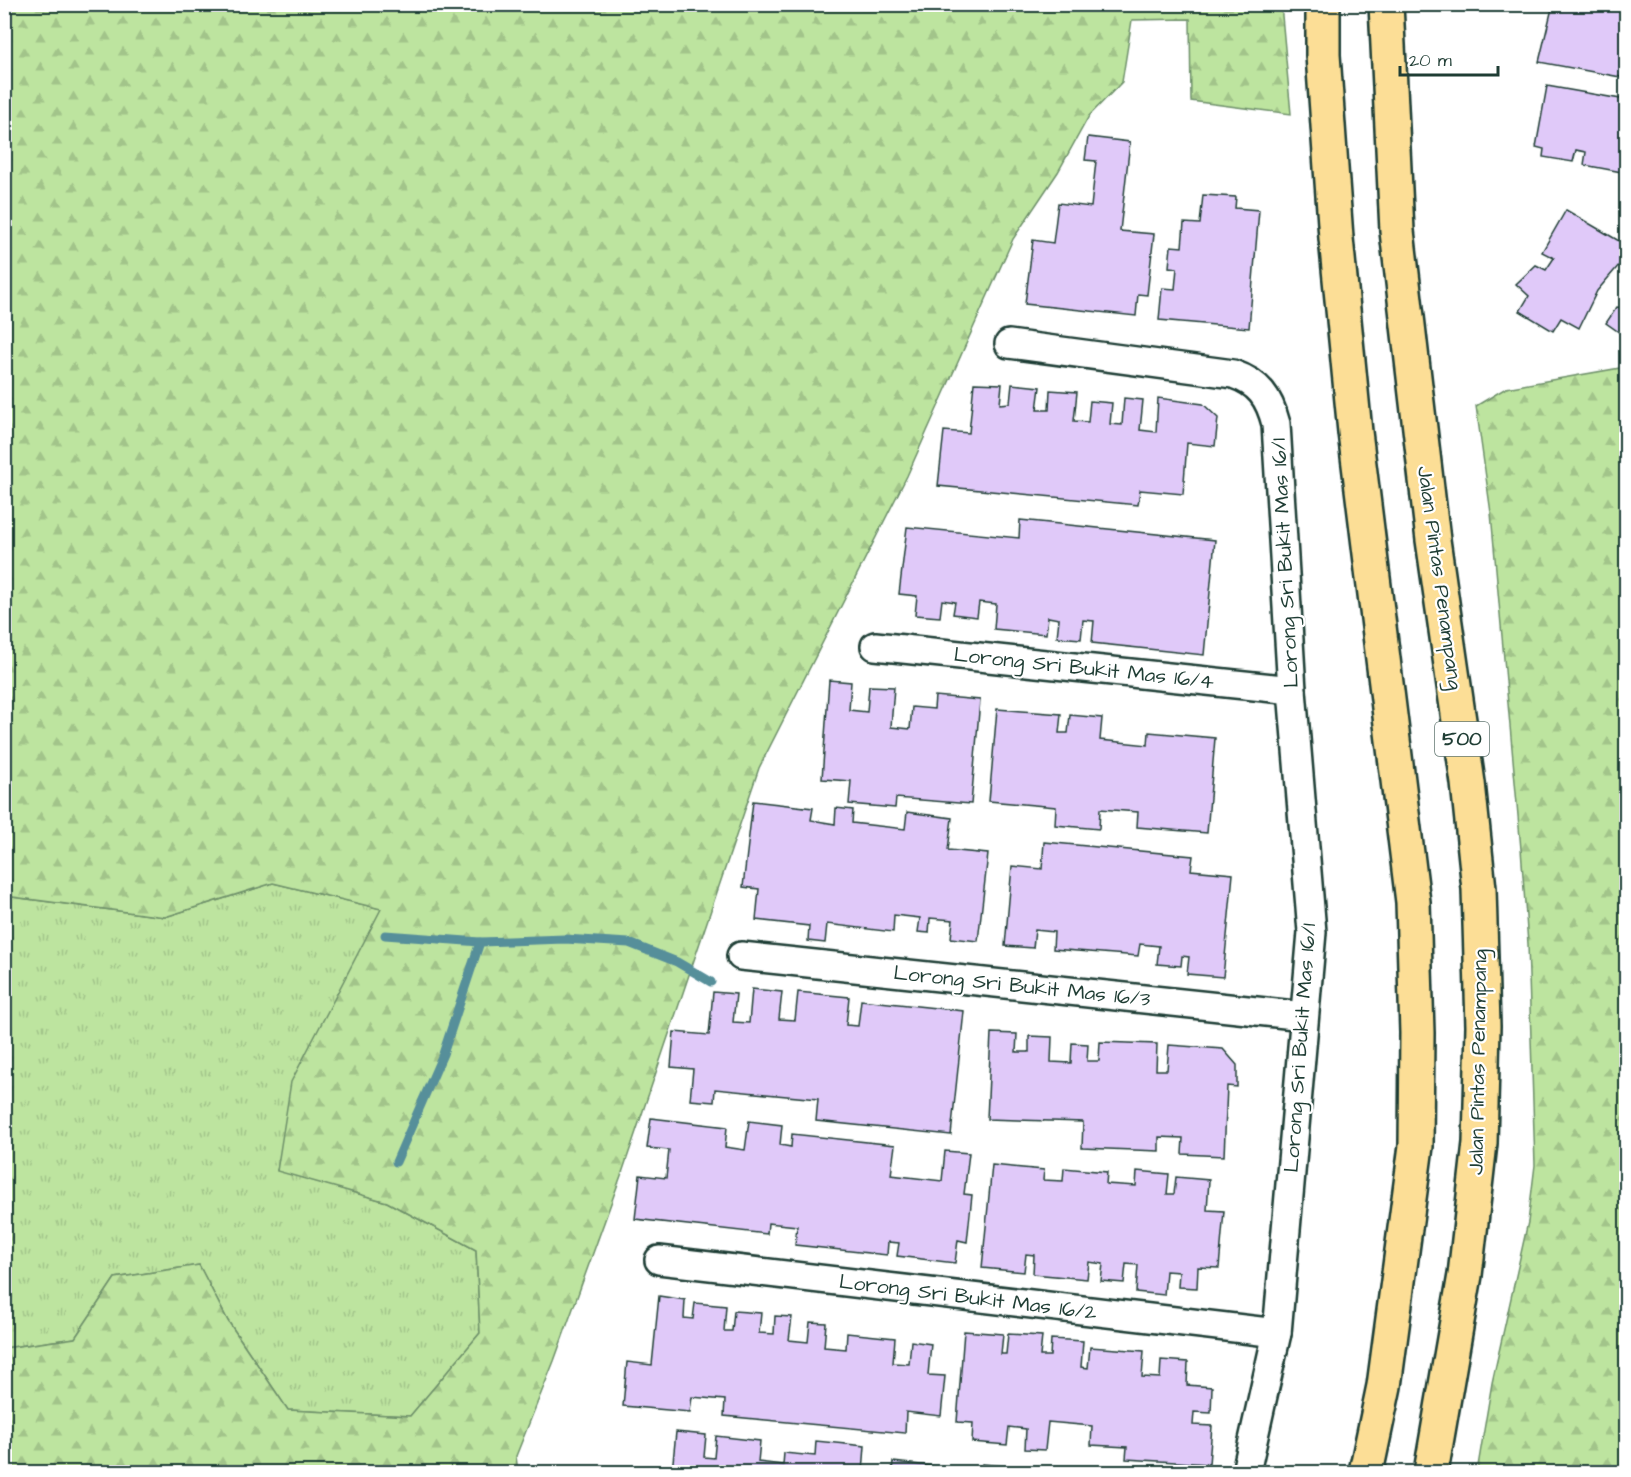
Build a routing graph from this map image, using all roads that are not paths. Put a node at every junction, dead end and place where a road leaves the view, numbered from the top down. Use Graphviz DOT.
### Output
graph roads {
  1 [pos="1323,4"];
  2 [pos="1386,4"];
  3 [pos="1009,344"];
  4 [pos="875,646"];
  5 [pos="1292,690"];
  6 [pos="741,956"];
  7 [pos="1304,1016"];
  8 [pos="659,1260"];
  9 [pos="1277,1333"];
  10 [pos="1246,1473"];
  11 [pos="1366,1473"];
  12 [pos="1431,1473"];
  1 -- 11 [label="main road"];
  2 -- 12 [label="main road, Jalan Pintas Penampang / 500"];
  3 -- 5 [label="street, Lorong Sri Bukit Mas 16/1"];
  4 -- 5 [label="street, Lorong Sri Bukit Mas 16/4"];
  5 -- 7 [label="street, Lorong Sri Bukit Mas 16/1"];
  6 -- 7 [label="street, Lorong Sri Bukit Mas 16/3"];
  7 -- 9 [label="street, Lorong Sri Bukit Mas 16/1"];
  8 -- 9 [label="street, Lorong Sri Bukit Mas 16/2"];
  9 -- 10 [label="street, Lorong Sri Bukit Mas 16/1"];
}
